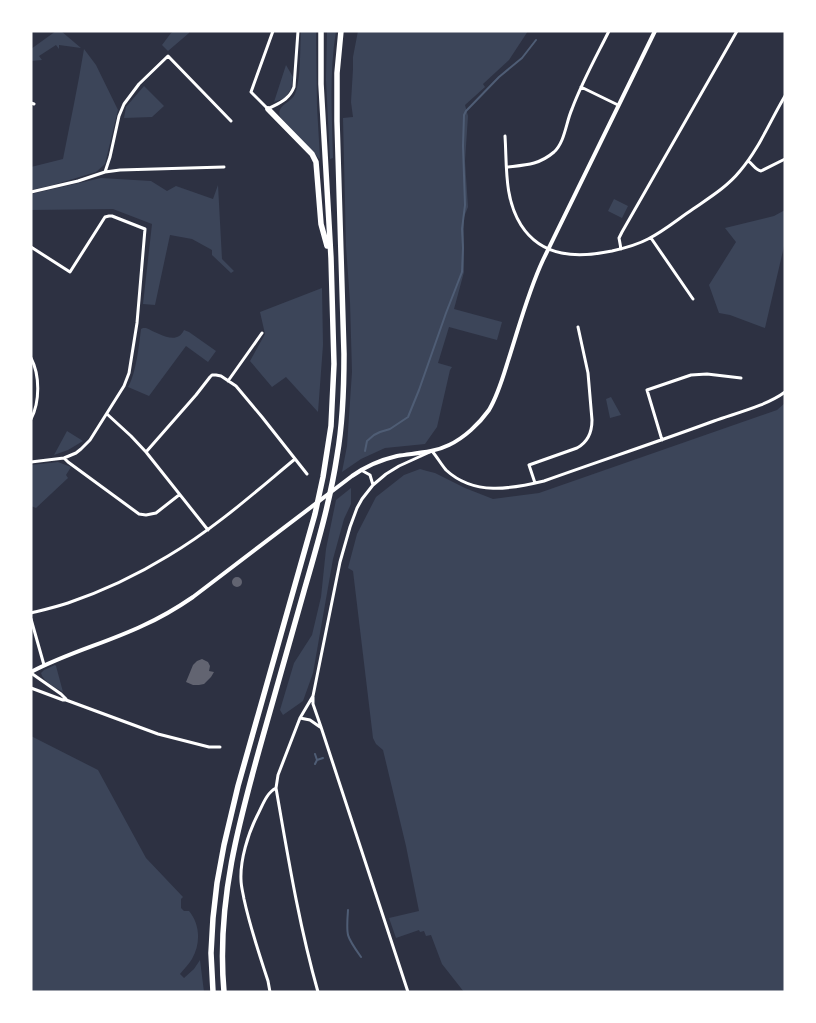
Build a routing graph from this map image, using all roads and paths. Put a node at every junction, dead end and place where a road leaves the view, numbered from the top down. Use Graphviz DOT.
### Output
graph roads {
  1 [pos="274,31"];
  2 [pos="298,31"];
  3 [pos="321,31"];
  4 [pos="341,31"];
  5 [pos="609,31"];
  6 [pos="655,31"];
  7 [pos="736,31"];
  8 [pos="581,87"];
  9 [pos="785,96"];
  10 [pos="618,105"];
  11 [pos="268,109"];
  12 [pos="231,121"];
  13 [pos="505,136"];
  14 [pos="785,159"];
  15 [pos="748,161"];
  16 [pos="224,167"];
  17 [pos="507,167"];
  18 [pos="105,172"];
  19 [pos="31,192"];
  20 [pos="651,238"];
  21 [pos="31,247"];
  22 [pos="548,248"];
  23 [pos="621,249"];
  24 [pos="331,258"];
  25 [pos="693,299"];
  26 [pos="578,327"];
  27 [pos="262,333"];
  28 [pos="31,358"];
  29 [pos="741,378"];
  30 [pos="228,380"];
  31 [pos="785,392"];
  32 [pos="107,414"];
  33 [pos="31,419"];
  34 [pos="662,440"];
  35 [pos="432,451"];
  36 [pos="146,452"];
  37 [pos="64,458"];
  38 [pos="295,459"];
  39 [pos="31,462"];
  40 [pos="360,470"];
  41 [pos="307,474"];
  42 [pos="535,483"];
  43 [pos="373,486"];
  44 [pos="180,494"];
  45 [pos="208,530"];
  46 [pos="31,613"];
  47 [pos="31,618"];
  48 [pos="44,665"];
  49 [pos="31,673"];
  50 [pos="31,688"];
  51 [pos="313,696"];
  52 [pos="66,700"];
  53 [pos="300,718"];
  54 [pos="321,727"];
  55 [pos="220,747"];
  56 [pos="276,788"];
  57 [pos="213,992"];
  58 [pos="224,992"];
  59 [pos="270,992"];
  60 [pos="318,992"];
  61 [pos="408,992"];
  1 -- 11 [label="street"];
  2 -- 11 [label="street"];
  3 -- 24 [label="highway"];
  4 -- 58 [label="highway"];
  5 -- 8 [label="street"];
  6 -- 10 [label="street"];
  7 -- 23 [label="street"];
  8 -- 10 [label="street"];
  8 -- 17 [label="street"];
  9 -- 15 [label="street"];
  10 -- 22 [label="street"];
  11 -- 24 [label="highway"];
  12 -- 18 [label="street"];
  13 -- 17 [label="street"];
  14 -- 15 [label="street"];
  15 -- 20 [label="street"];
  16 -- 18 [label="street"];
  17 -- 22 [label="street"];
  18 -- 19 [label="street"];
  20 -- 23 [label="street"];
  20 -- 25 [label="street"];
  21 -- 32 [label="street"];
  22 -- 23 [label="street"];
  22 -- 35 [label="street"];
  24 -- 57 [label="highway"];
  26 -- 42 [label="street"];
  27 -- 30 [label="street"];
  28 -- 33 [label="street"];
  29 -- 34 [label="street"];
  30 -- 36 [label="street"];
  30 -- 38 [label="street"];
  31 -- 34 [label="street"];
  32 -- 36 [label="street"];
  32 -- 37 [label="street"];
  34 -- 42 [label="street"];
  35 -- 40 [label="street"];
  35 -- 42 [label="street"];
  35 -- 43 [label="street"];
  36 -- 44 [label="street"];
  37 -- 39 [label="street"];
  37 -- 44 [label="street"];
  38 -- 41 [label="street"];
  38 -- 45 [label="street"];
  40 -- 43 [label="street"];
  40 -- 48 [label="street"];
  43 -- 51 [label="street"];
  44 -- 45 [label="street"];
  45 -- 46 [label="street"];
  47 -- 48 [label="street"];
  48 -- 49 [label="street"];
  49 -- 52 [label="street"];
  50 -- 52 [label="street"];
  51 -- 53 [label="street"];
  51 -- 54 [label="street"];
  52 -- 55 [label="street"];
  53 -- 54 [label="street"];
  53 -- 56 [label="street"];
  54 -- 61 [label="street"];
  56 -- 59 [label="street"];
  56 -- 60 [label="street"];
}
